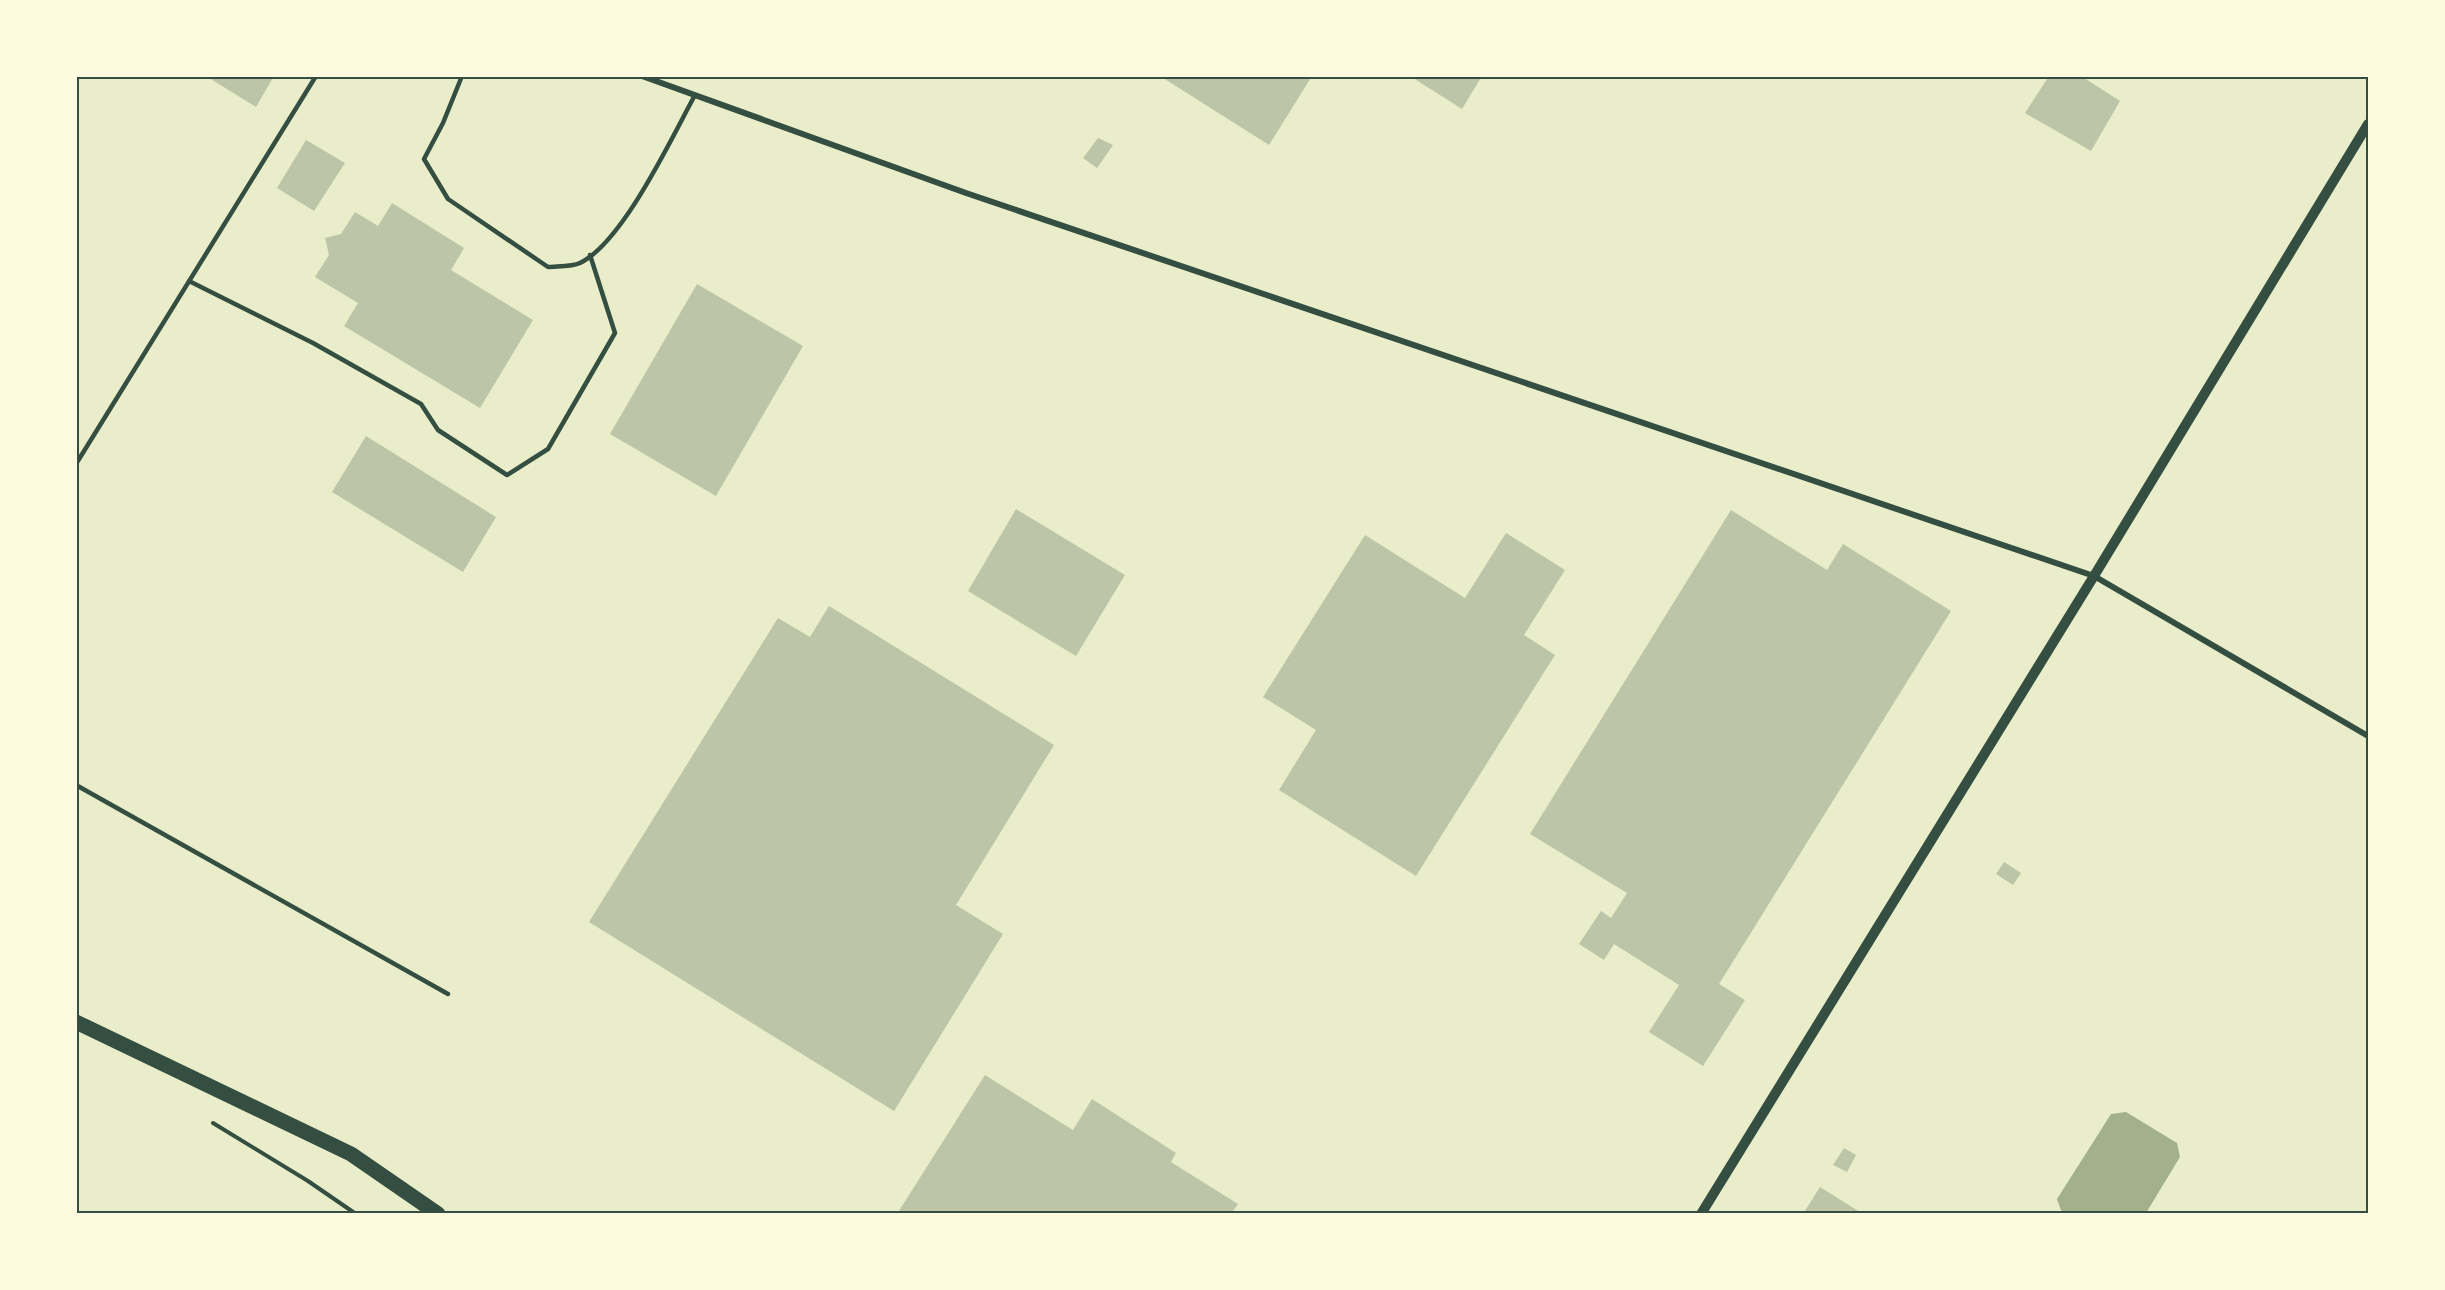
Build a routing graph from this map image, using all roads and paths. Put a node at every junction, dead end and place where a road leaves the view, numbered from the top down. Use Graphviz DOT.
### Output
graph roads {
  1 [pos="316,76"];
  2 [pos="462,76"];
  3 [pos="642,76"];
  4 [pos="695,96"];
  5 [pos="2368,124"];
  6 [pos="591,255"];
  7 [pos="189,281"];
  8 [pos="76,464"];
  9 [pos="2094,576"];
  10 [pos="2368,736"];
  11 [pos="76,784"];
  12 [pos="448,994"];
  13 [pos="76,1022"];
  14 [pos="209,1121"];
  15 [pos="356,1214"];
  16 [pos="438,1214"];
  17 [pos="1701,1214"];
  1 -- 7 [label="lane"];
  2 -- 6 [label="lane"];
  3 -- 4 [label="street"];
  4 -- 6 [label="lane"];
  4 -- 9 [label="street"];
  5 -- 9 [label="street"];
  6 -- 7 [label="lane"];
  7 -- 8 [label="lane"];
  9 -- 10 [label="street"];
  9 -- 17 [label="street"];
  11 -- 12 [label="lane"];
  13 -- 16 [label="main road"];
  14 -- 15 [label="path"];
}
